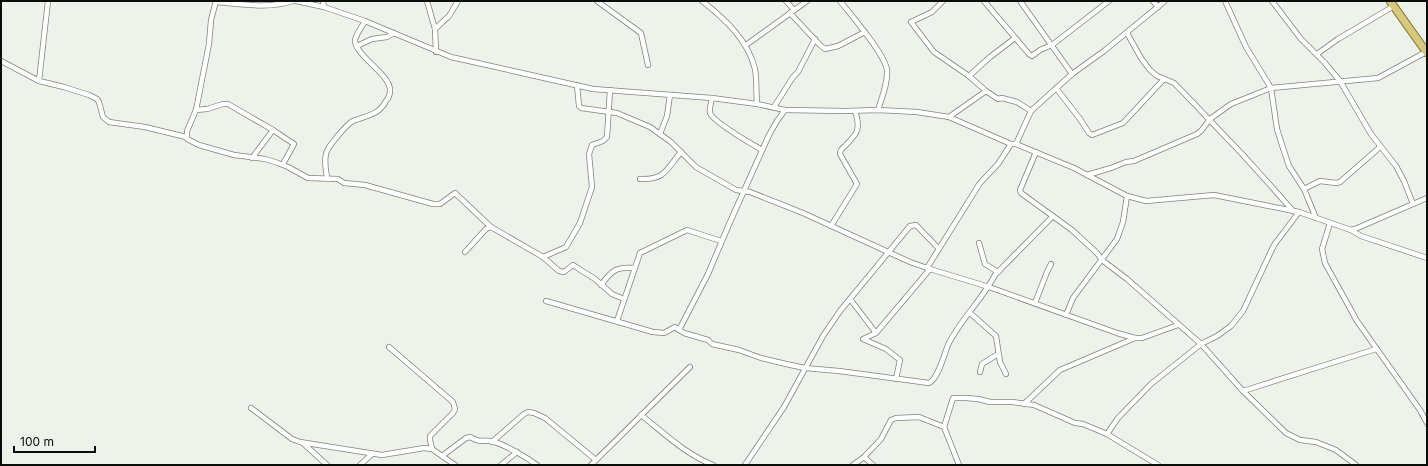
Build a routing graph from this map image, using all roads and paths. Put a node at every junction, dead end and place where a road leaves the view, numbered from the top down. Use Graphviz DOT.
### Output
graph roads {
  1 [pos="48,1"];
  2 [pos="295,1"];
  3 [pos="323,1"];
  4 [pos="426,1"];
  5 [pos="458,1"];
  6 [pos="596,1"];
  7 [pos="702,1"];
  8 [pos="786,1"];
  9 [pos="806,1"];
  10 [pos="840,1"];
  11 [pos="943,1"];
  12 [pos="984,1"];
  13 [pos="1020,1"];
  14 [pos="1109,1"];
  15 [pos="1154,1"];
  16 [pos="1164,1"];
  17 [pos="1225,1"];
  18 [pos="1272,1"];
  19 [pos="216,2"];
  20 [pos="1392,3"];
  21 [pos="1158,7"];
  22 [pos="324,8"];
  23 [pos="792,12"];
  24 [pos="364,21"];
  25 [pos="435,29"];
  26 [pos="864,32"];
  27 [pos="394,33"];
  28 [pos="1127,33"];
  29 [pos="1015,38"];
  30 [pos="815,40"];
  31 [pos="746,45"];
  32 [pos="1052,45"];
  33 [pos="357,46"];
  34 [pos="436,52"];
  35 [pos="1427,52"];
  36 [pos="1317,54"];
  37 [pos="1,61"];
  38 [pos="648,65"];
  39 [pos="1072,74"];
  40 [pos="969,76"];
  41 [pos="1164,79"];
  42 [pos="39,81"];
  43 [pos="1340,81"];
  44 [pos="577,85"];
  45 [pos="1056,88"];
  46 [pos="1271,88"];
  47 [pos="610,90"];
  48 [pos="986,91"];
  49 [pos="670,95"];
  50 [pos="712,98"];
  51 [pos="757,104"];
  52 [pos="774,107"];
  53 [pos="196,110"];
  54 [pos="785,110"];
  55 [pos="878,110"];
  56 [pos="608,111"];
  57 [pos="855,111"];
  58 [pos="1031,111"];
  59 [pos="949,117"];
  60 [pos="1210,119"];
  61 [pos="273,130"];
  62 [pos="660,134"];
  63 [pos="186,137"];
  64 [pos="1014,144"];
  65 [pos="1380,147"];
  66 [pos="762,150"];
  67 [pos="681,152"];
  68 [pos="1036,152"];
  69 [pos="252,158"];
  70 [pos="284,164"];
  71 [pos="1087,175"];
  72 [pos="327,178"];
  73 [pos="640,179"];
  74 [pos="1304,189"];
  75 [pos="743,191"];
  76 [pos="1127,196"];
  77 [pos="1427,198"];
  78 [pos="1413,204"];
  79 [pos="1293,211"];
  80 [pos="1299,212"];
  81 [pos="1053,216"];
  82 [pos="1316,218"];
  83 [pos="1330,223"];
  84 [pos="831,226"];
  85 [pos="491,227"];
  86 [pos="1351,230"];
  87 [pos="721,241"];
  88 [pos="979,243"];
  89 [pos="939,249"];
  90 [pos="465,252"];
  91 [pos="888,252"];
  92 [pos="543,257"];
  93 [pos="1427,258"];
  94 [pos="1102,260"];
  95 [pos="1052,264"];
  96 [pos="634,268"];
  97 [pos="928,268"];
  98 [pos="998,272"];
  99 [pos="601,285"];
  100 [pos="989,287"];
  101 [pos="624,299"];
  102 [pos="850,299"];
  103 [pos="546,301"];
  104 [pos="1035,303"];
  105 [pos="970,313"];
  106 [pos="1066,315"];
  107 [pos="617,321"];
  108 [pos="1178,325"];
  109 [pos="679,330"];
  110 [pos="876,333"];
  111 [pos="1135,338"];
  112 [pos="1201,344"];
  113 [pos="389,347"];
  114 [pos="1376,349"];
  115 [pos="998,354"];
  116 [pos="690,367"];
  117 [pos="805,368"];
  118 [pos="980,372"];
  119 [pos="1006,374"];
  120 [pos="896,379"];
  121 [pos="1243,391"];
  122 [pos="1024,404"];
  123 [pos="251,408"];
  124 [pos="641,415"];
  125 [pos="1427,423"];
  126 [pos="944,427"];
  127 [pos="1107,434"];
  128 [pos="492,442"];
  129 [pos="303,443"];
  130 [pos="432,449"];
  131 [pos="517,452"];
  132 [pos="372,454"];
  133 [pos="442,456"];
  134 [pos="864,457"];
  135 [pos="596,460"];
  136 [pos="855,464"];
  137 [pos="327,465"];
  138 [pos="360,465"];
  139 [pos="455,465"];
  140 [pos="501,465"];
  141 [pos="537,465"];
  142 [pos="592,465"];
  143 [pos="713,465"];
  144 [pos="745,465"];
  145 [pos="873,465"];
  146 [pos="959,465"];
  147 [pos="1158,465"];
  148 [pos="1356,465"];
  1 -- 42 [label="street"];
  2 -- 19 [label="street"];
  2 -- 22 [label="street"];
  3 -- 22 [label="street"];
  4 -- 25 [label="street"];
  5 -- 25 [label="street"];
  6 -- 38 [label="street"];
  7 -- 31 [label="street"];
  8 -- 23 [label="street"];
  9 -- 23 [label="street"];
  10 -- 26 [label="street"];
  11 -- 40 [label="street"];
  12 -- 29 [label="street"];
  13 -- 32 [label="street"];
  14 -- 32 [label="street"];
  15 -- 21 [label="street"];
  16 -- 21 [label="street"];
  17 -- 46 [label="street"];
  18 -- 36 [label="street"];
  19 -- 53 [label="street"];
  20 -- 35 [label="main road"];
  20 -- 36 [label="street"];
  21 -- 28 [label="street"];
  22 -- 24 [label="street"];
  23 -- 30 [label="street"];
  23 -- 31 [label="street"];
  24 -- 27 [label="street"];
  24 -- 33 [label="street"];
  25 -- 34 [label="street"];
  26 -- 30 [label="street"];
  26 -- 55 [label="street"];
  27 -- 33 [label="street"];
  27 -- 34 [label="street"];
  28 -- 39 [label="street"];
  28 -- 41 [label="street"];
  29 -- 32 [label="street"];
  29 -- 40 [label="street"];
  30 -- 52 [label="street"];
  31 -- 51 [label="street"];
  32 -- 39 [label="street"];
  33 -- 72 [label="street"];
  34 -- 44 [label="street"];
  35 -- 43 [label="street"];
  36 -- 43 [label="street"];
  37 -- 42 [label="street"];
  39 -- 45 [label="street"];
  40 -- 48 [label="street"];
  41 -- 45 [label="street"];
  41 -- 60 [label="street"];
  42 -- 63 [label="street"];
  43 -- 46 [label="street"];
  43 -- 65 [label="street"];
  44 -- 47 [label="street"];
  44 -- 56 [label="street"];
  45 -- 58 [label="street"];
  46 -- 60 [label="street"];
  46 -- 74 [label="street"];
  47 -- 49 [label="street"];
  47 -- 56 [label="street"];
  48 -- 58 [label="street"];
  48 -- 59 [label="street"];
  49 -- 50 [label="street"];
  49 -- 62 [label="street"];
  50 -- 51 [label="street"];
  50 -- 66 [label="street"];
  51 -- 52 [label="street"];
  52 -- 54 [label="street"];
  53 -- 61 [label="street"];
  53 -- 63 [label="street"];
  54 -- 57 [label="street"];
  54 -- 66 [label="street"];
  55 -- 57 [label="street"];
  55 -- 59 [label="street"];
  56 -- 62 [label="street"];
  56 -- 92 [label="street"];
  57 -- 84 [label="street"];
  58 -- 64 [label="street"];
  59 -- 64 [label="street"];
  60 -- 71 [label="street"];
  60 -- 79 [label="street"];
  61 -- 69 [label="street"];
  61 -- 70 [label="street"];
  62 -- 67 [label="street"];
  63 -- 69 [label="street"];
  64 -- 68 [label="street"];
  64 -- 89 [label="street"];
  65 -- 74 [label="street"];
  65 -- 78 [label="street"];
  66 -- 75 [label="street"];
  67 -- 73 [label="street"];
  67 -- 75 [label="street"];
  68 -- 71 [label="street"];
  68 -- 81 [label="street"];
  69 -- 70 [label="street"];
  70 -- 72 [label="street"];
  71 -- 76 [label="street"];
  72 -- 85 [label="street"];
  74 -- 82 [label="street"];
  75 -- 84 [label="street"];
  75 -- 87 [label="street"];
  76 -- 79 [label="street"];
  76 -- 94 [label="street"];
  77 -- 78 [label="street"];
  78 -- 86 [label="street"];
  79 -- 80 [label="street"];
  80 -- 82 [label="street"];
  80 -- 112 [label="street"];
  81 -- 94 [label="street"];
  81 -- 98 [label="street"];
  82 -- 83 [label="street"];
  83 -- 86 [label="street"];
  83 -- 114 [label="street"];
  84 -- 91 [label="street"];
  85 -- 90 [label="street"];
  85 -- 92 [label="street"];
  86 -- 93 [label="street"];
  87 -- 96 [label="street"];
  87 -- 109 [label="street"];
  88 -- 98 [label="street"];
  89 -- 91 [label="street"];
  89 -- 97 [label="street"];
  91 -- 97 [label="street"];
  91 -- 102 [label="street"];
  92 -- 99 [label="street"];
  94 -- 106 [label="street"];
  94 -- 108 [label="street"];
  95 -- 104 [label="street"];
  96 -- 99 [label="street"];
  96 -- 101 [label="street"];
  97 -- 100 [label="street"];
  97 -- 110 [label="street"];
  98 -- 100 [label="street"];
  99 -- 101 [label="street"];
  100 -- 104 [label="street"];
  100 -- 105 [label="street"];
  101 -- 107 [label="street"];
  102 -- 110 [label="street"];
  102 -- 117 [label="street"];
  103 -- 107 [label="street"];
  104 -- 106 [label="street"];
  105 -- 115 [label="street"];
  105 -- 120 [label="street"];
  106 -- 111 [label="street"];
  107 -- 109 [label="street"];
  108 -- 111 [label="street"];
  108 -- 112 [label="street"];
  109 -- 117 [label="street"];
  110 -- 120 [label="street"];
  111 -- 122 [label="street"];
  112 -- 121 [label="street"];
  112 -- 127 [label="street"];
  113 -- 130 [label="street"];
  114 -- 121 [label="street"];
  114 -- 125 [label="street"];
  115 -- 118 [label="street"];
  115 -- 119 [label="street"];
  116 -- 124 [label="street"];
  117 -- 120 [label="street"];
  117 -- 144 [label="street"];
  121 -- 148 [label="street"];
  122 -- 126 [label="street"];
  122 -- 127 [label="street"];
  123 -- 129 [label="street"];
  124 -- 135 [label="street"];
  124 -- 143 [label="street"];
  126 -- 134 [label="street"];
  126 -- 146 [label="street"];
  127 -- 147 [label="street"];
  128 -- 131 [label="street"];
  128 -- 133 [label="street"];
  128 -- 135 [label="street"];
  129 -- 132 [label="street"];
  129 -- 137 [label="street"];
  130 -- 132 [label="street"];
  130 -- 133 [label="street"];
  131 -- 140 [label="street"];
  131 -- 141 [label="street"];
  132 -- 138 [label="street"];
  133 -- 139 [label="street"];
  134 -- 136 [label="street"];
  134 -- 145 [label="street"];
  135 -- 142 [label="street"];
}
